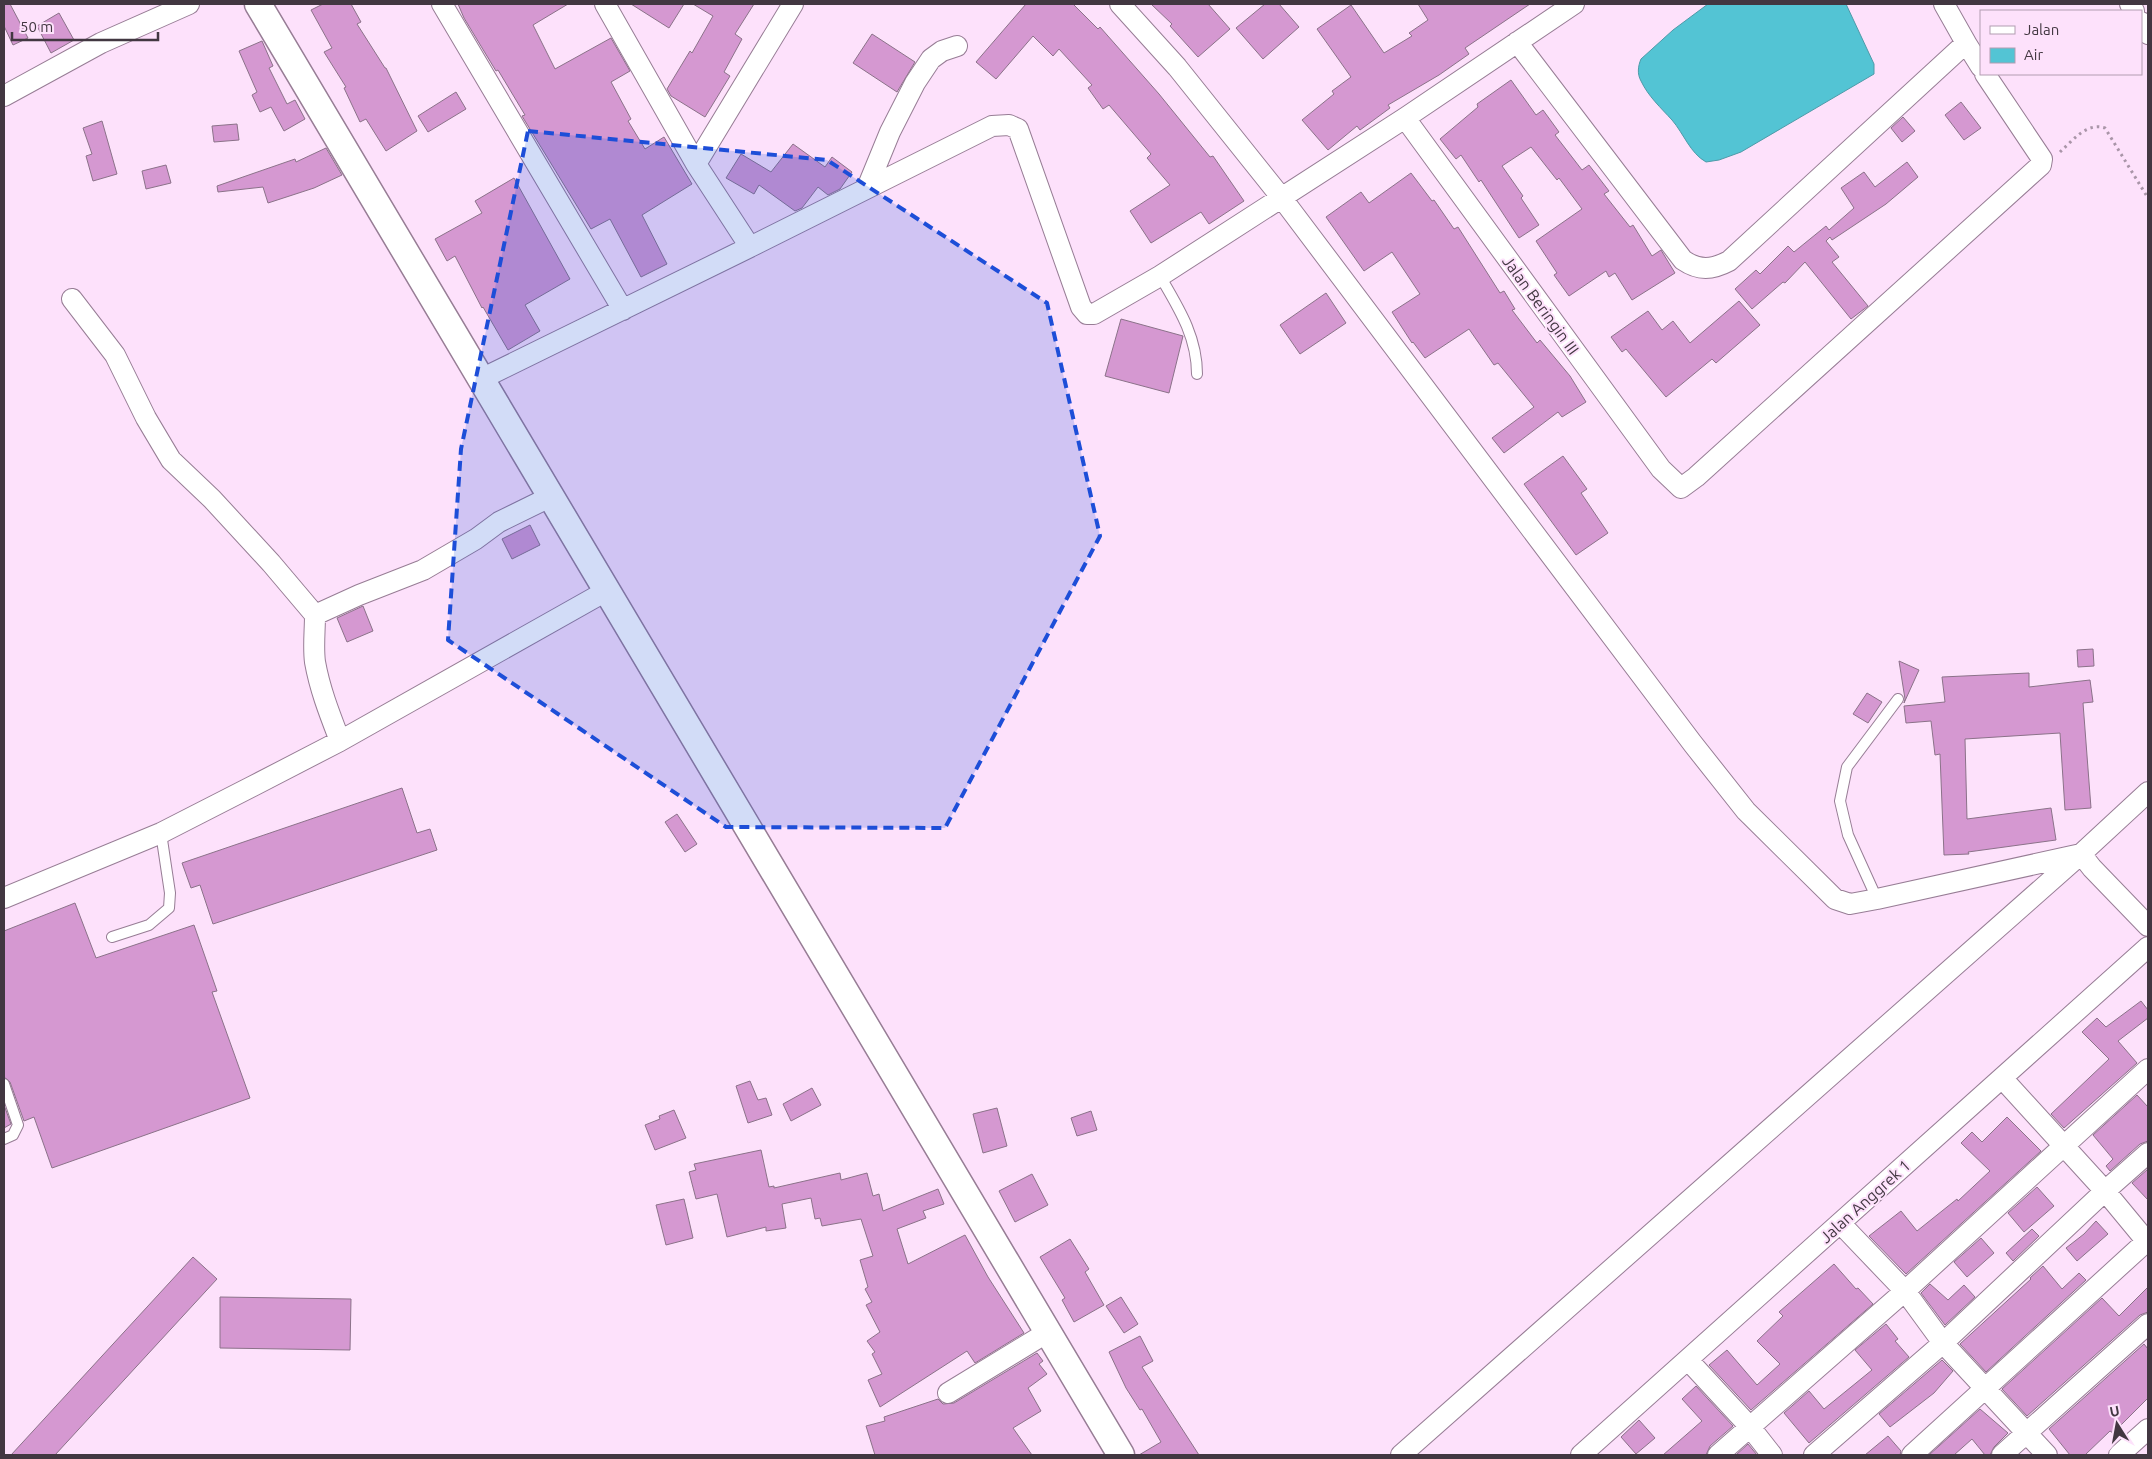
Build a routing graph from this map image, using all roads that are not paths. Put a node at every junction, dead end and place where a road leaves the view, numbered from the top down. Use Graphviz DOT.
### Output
graph roads {
  1 [pos="189,4"];
  2 [pos="258,4"];
  3 [pos="442,4"];
  4 [pos="794,4"];
  5 [pos="1120,4"];
  6 [pos="1574,4"];
  7 [pos="1944,4"];
  8 [pos="613,9"];
  9 [pos="1517,42"];
  10 [pos="1966,43"];
  11 [pos="956,46"];
  12 [pos="1980,64"];
  13 [pos="1986,75"];
  14 [pos="4,96"];
  15 [pos="1405,118"];
  16 [pos="696,164"];
  17 [pos="867,188"];
  18 [pos="1281,197"];
  19 [pos="750,247"];
  20 [pos="1160,276"];
  21 [pos="72,298"];
  22 [pos="624,310"];
  23 [pos="1197,374"];
  24 [pos="481,379"];
  25 [pos="552,496"];
  26 [pos="608,590"];
  27 [pos="315,615"];
  28 [pos="1898,699"];
  29 [pos="340,741"];
  30 [pos="2148,792"];
  31 [pos="161,833"];
  32 [pos="2087,861"];
  33 [pos="4,898"];
  34 [pos="1877,899"];
  35 [pos="2145,923"];
  36 [pos="112,937"];
  37 [pos="2148,947"];
  38 [pos="2148,1068"];
  39 [pos="2002,1078"];
  40 [pos="4,1084"];
  41 [pos="4,1139"];
  42 [pos="2063,1147"];
  43 [pos="2148,1153"];
  44 [pos="2105,1191"];
  45 [pos="1840,1223"];
  46 [pos="2148,1241"];
  47 [pos="1905,1291"];
  48 [pos="2148,1324"];
  49 [pos="1048,1332"];
  50 [pos="1943,1343"];
  51 [pos="1688,1360"];
  52 [pos="1986,1389"];
  53 [pos="948,1393"];
  54 [pos="1750,1426"];
  55 [pos="2148,1429"];
  56 [pos="2027,1432"];
  57 [pos="1121,1455"];
  58 [pos="1402,1455"];
  59 [pos="1581,1455"];
  60 [pos="1718,1455"];
  61 [pos="1772,1455"];
  62 [pos="1814,1455"];
  63 [pos="1912,1455"];
  64 [pos="2002,1455"];
  65 [pos="2047,1455"];
  66 [pos="2119,1455"];
  1 -- 14 [label="street"];
  2 -- 24 [label="street"];
  3 -- 22 [label="street"];
  4 -- 16 [label="street"];
  5 -- 18 [label="street"];
  6 -- 9 [label="street"];
  7 -- 10 [label="street"];
  8 -- 16 [label="street"];
  9 -- 10 [label="street"];
  9 -- 15 [label="street"];
  10 -- 12 [label="street"];
  11 -- 17 [label="street"];
  13 -- 15 [label="street, Jalan Beringin III"];
  15 -- 18 [label="street"];
  16 -- 19 [label="street"];
  17 -- 19 [label="street"];
  17 -- 20 [label="street"];
  18 -- 20 [label="street"];
  18 -- 34 [label="street"];
  19 -- 22 [label="street"];
  20 -- 23 [label="lane"];
  21 -- 27 [label="street"];
  22 -- 24 [label="street"];
  24 -- 25 [label="street"];
  25 -- 26 [label="street"];
  25 -- 27 [label="street"];
  26 -- 29 [label="street"];
  26 -- 49 [label="street"];
  27 -- 29 [label="street"];
  28 -- 34 [label="lane"];
  29 -- 31 [label="street"];
  30 -- 32 [label="street"];
  31 -- 33 [label="street"];
  31 -- 36 [label="lane"];
  32 -- 34 [label="street"];
  32 -- 35 [label="street"];
  32 -- 58 [label="street"];
  37 -- 39 [label="street, Jalan Anggrek 1"];
  38 -- 42 [label="street"];
  39 -- 42 [label="street"];
  39 -- 45 [label="street, Jalan Anggrek 1"];
  40 -- 41 [label="lane"];
  42 -- 44 [label="street"];
  42 -- 47 [label="street"];
  43 -- 44 [label="street"];
  44 -- 46 [label="street"];
  44 -- 50 [label="street"];
  45 -- 47 [label="street"];
  45 -- 51 [label="street, Jalan Anggrek 1"];
  46 -- 52 [label="street"];
  47 -- 50 [label="street"];
  47 -- 54 [label="street"];
  48 -- 56 [label="street"];
  49 -- 53 [label="street"];
  49 -- 57 [label="street"];
  50 -- 52 [label="street"];
  50 -- 62 [label="street"];
  51 -- 54 [label="street"];
  51 -- 59 [label="street, Jalan Anggrek 1"];
  52 -- 56 [label="street"];
  52 -- 63 [label="street"];
  54 -- 60 [label="street"];
  54 -- 61 [label="street"];
  55 -- 66 [label="street"];
  56 -- 64 [label="street"];
  56 -- 65 [label="street"];
}
